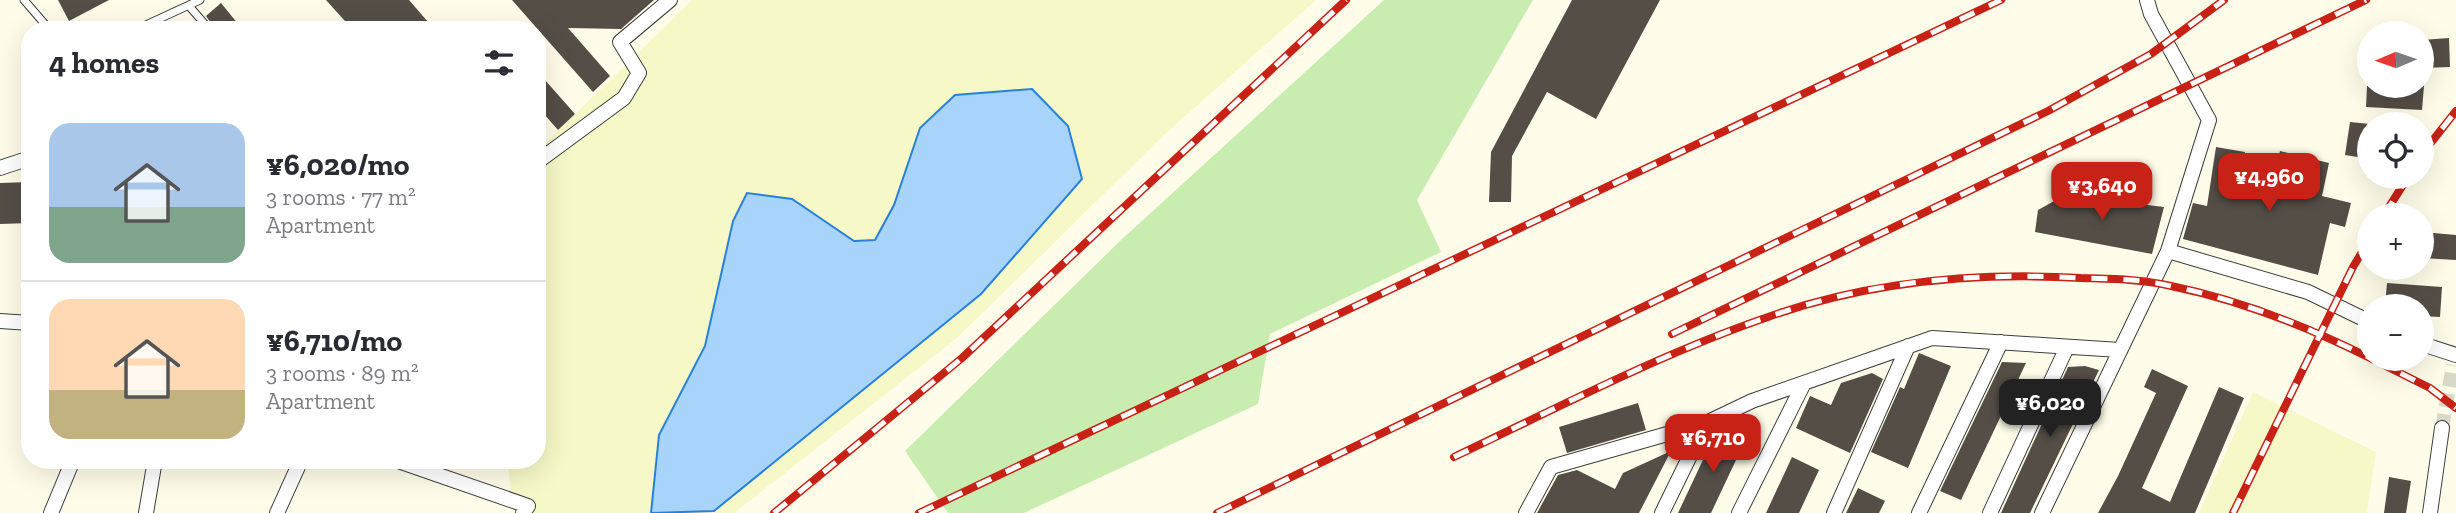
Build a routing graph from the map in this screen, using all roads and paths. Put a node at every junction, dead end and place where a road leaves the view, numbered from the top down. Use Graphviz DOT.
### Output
graph roads {
  1 [pos="24,0"];
  2 [pos="200,0"];
  3 [pos="670,0"];
  4 [pos="2147,0"];
  5 [pos="189,6"];
  6 [pos="42,21"];
  7 [pos="157,21"];
  8 [pos="202,21"];
  9 [pos="546,155"];
  10 [pos="21,161"];
  11 [pos="0,167"];
  12 [pos="2168,251"];
  13 [pos="2357,316"];
  14 [pos="0,321"];
  15 [pos="21,322"];
  16 [pos="2001,342"];
  17 [pos="1908,346"];
  18 [pos="2067,347"];
  19 [pos="2434,348"];
  20 [pos="2120,350"];
  21 [pos="2455,356"];
  22 [pos="1804,383"];
  23 [pos="1706,423"];
  24 [pos="2442,428"];
  25 [pos="69,469"];
  26 [pos="153,469"];
  27 [pos="297,469"];
  28 [pos="421,469"];
  29 [pos="51,513"];
  30 [pos="146,513"];
  31 [pos="277,513"];
  32 [pos="523,513"];
  33 [pos="1526,513"];
  34 [pos="1662,513"];
  35 [pos="1740,513"];
  36 [pos="1834,513"];
  37 [pos="1919,513"];
  38 [pos="1990,513"];
  39 [pos="2042,513"];
  40 [pos="2430,513"];
  1 -- 6 [label="lane"];
  2 -- 5 [label="lane"];
  3 -- 9 [label="street"];
  4 -- 12 [label="street"];
  5 -- 7 [label="lane"];
  5 -- 8 [label="lane"];
  10 -- 11 [label="street"];
  12 -- 13 [label="street"];
  12 -- 20 [label="street"];
  14 -- 15 [label="street"];
  16 -- 17 [label="street"];
  16 -- 18 [label="street"];
  16 -- 37 [label="street"];
  17 -- 22 [label="street"];
  17 -- 36 [label="street"];
  18 -- 20 [label="street"];
  18 -- 38 [label="street"];
  19 -- 21 [label="street"];
  20 -- 39 [label="street"];
  22 -- 23 [label="street"];
  22 -- 35 [label="street"];
  23 -- 33 [label="street"];
  23 -- 34 [label="street"];
  24 -- 40 [label="street"];
  25 -- 29 [label="street"];
  26 -- 30 [label="street"];
  27 -- 31 [label="street"];
  28 -- 32 [label="street"];
}
